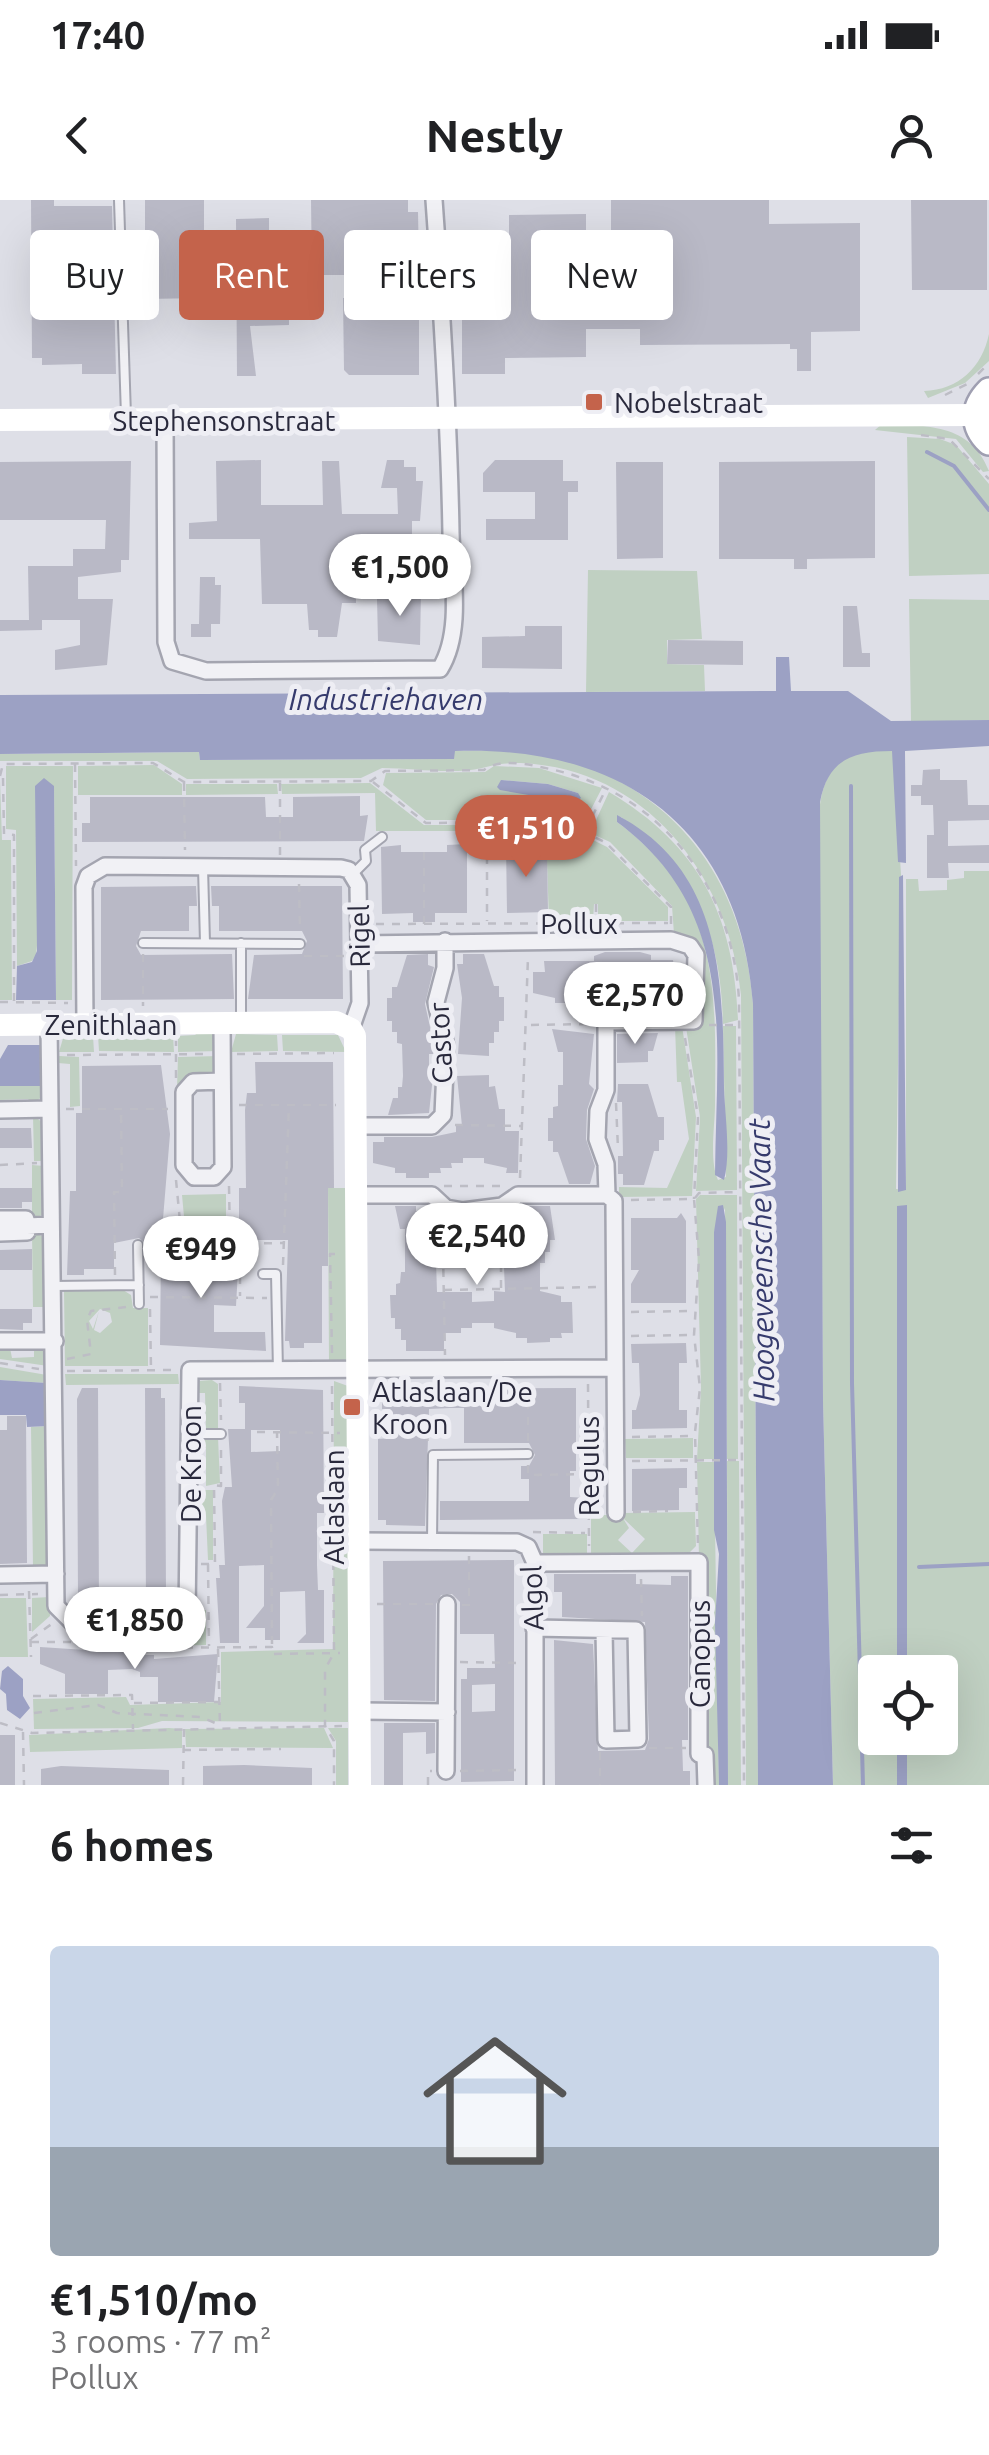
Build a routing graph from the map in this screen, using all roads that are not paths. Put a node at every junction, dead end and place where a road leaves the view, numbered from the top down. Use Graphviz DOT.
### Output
graph roads {
  1 [pos="120,200"];
  2 [pos="434,200"];
  3 [pos="989,391"];
  4 [pos="975,416"];
  5 [pos="0,420"];
  6 [pos="126,420"];
  7 [pos="165,420"];
  8 [pos="449,420"];
  9 [pos="989,442"];
  10 [pos="382,837"];
  11 [pos="204,867"];
  12 [pos="353,874"];
  13 [pos="445,941"];
  14 [pos="142,943"];
  15 [pos="205,943"];
  16 [pos="240,943"];
  17 [pos="300,944"];
  18 [pos="360,950"];
  19 [pos="85,1014"];
  20 [pos="10,1017"];
  21 [pos="49,1024"];
  22 [pos="232,1024"];
  23 [pos="351,1029"];
  24 [pos="222,1082"];
  25 [pos="50,1109"];
  26 [pos="0,1110"];
  27 [pos="356,1116"];
  28 [pos="357,1195"];
  29 [pos="610,1198"];
  30 [pos="446,1208"];
  31 [pos="0,1219"];
  32 [pos="50,1225"];
  33 [pos="27,1226"];
  34 [pos="0,1232"];
  35 [pos="507,1242"];
  36 [pos="138,1246"];
  37 [pos="262,1274"];
  38 [pos="50,1286"];
  39 [pos="139,1286"];
  40 [pos="139,1301"];
  41 [pos="0,1341"];
  42 [pos="56,1341"];
  43 [pos="616,1368"];
  44 [pos="278,1370"];
  45 [pos="359,1370"];
  46 [pos="190,1434"];
  47 [pos="221,1434"];
  48 [pos="528,1454"];
  49 [pos="616,1513"];
  50 [pos="359,1541"];
  51 [pos="432,1541"];
  52 [pos="535,1563"];
  53 [pos="56,1574"];
  54 [pos="0,1575"];
  55 [pos="447,1604"];
  56 [pos="534,1628"];
  57 [pos="604,1630"];
  58 [pos="446,1712"];
  59 [pos="360,1718"];
  60 [pos="446,1771"];
  61 [pos="535,1778"];
  62 [pos="360,1785"];
  63 [pos="706,1785"];
  1 -- 6 [label="lane"];
  2 -- 8 [label="street"];
  3 -- 4 [label="main road"];
  4 -- 8 [label="street, Stephensonstraat"];
  4 -- 9 [label="main road"];
  5 -- 6 [label="street, Stephensonstraat"];
  6 -- 7 [label="street, Stephensonstraat"];
  7 -- 8 [label="street, Stephensonstraat"];
  7 -- 8 [label="street"];
  10 -- 12 [label="lane"];
  11 -- 12 [label="street, Rigel"];
  11 -- 15 [label="lane"];
  11 -- 19 [label="street, Rigel"];
  12 -- 18 [label="street, Rigel"];
  13 -- 18 [label="street, Pollux"];
  13 -- 27 [label="street, Castor"];
  13 -- 29 [label="street, Pollux"];
  14 -- 15 [label="lane"];
  15 -- 16 [label="lane"];
  16 -- 17 [label="lane"];
  16 -- 22 [label="lane"];
  18 -- 23 [label="street, Rigel"];
  19 -- 21 [label="street, Zenithlaan"];
  19 -- 22 [label="street, Zenithlaan"];
  20 -- 21 [label="street, Zenithlaan"];
  21 -- 25 [label="street"];
  22 -- 23 [label="street, Zenithlaan"];
  22 -- 24 [label="street"];
  23 -- 27 [label="street, Atlaslaan"];
  24 -- 24 [label="street"];
  25 -- 26 [label="street"];
  25 -- 32 [label="street"];
  27 -- 28 [label="street, Atlaslaan"];
  28 -- 30 [label="street"];
  28 -- 45 [label="street, Atlaslaan"];
  29 -- 30 [label="street"];
  29 -- 43 [label="street, Regulus"];
  30 -- 35 [label="lane"];
  31 -- 33 [label="street"];
  32 -- 33 [label="street"];
  32 -- 38 [label="street"];
  33 -- 34 [label="street"];
  36 -- 39 [label="lane"];
  37 -- 44 [label="lane"];
  38 -- 39 [label="lane"];
  38 -- 42 [label="street"];
  39 -- 40 [label="lane"];
  41 -- 42 [label="street"];
  42 -- 53 [label="street"];
  43 -- 45 [label="street, De Kroon"];
  43 -- 49 [label="street, Regulus"];
  44 -- 45 [label="street, De Kroon"];
  44 -- 46 [label="street, De Kroon"];
  45 -- 50 [label="street, Atlaslaan"];
  46 -- 47 [label="lane"];
  46 -- 53 [label="street, De Kroon"];
  48 -- 51 [label="lane"];
  50 -- 51 [label="street, Algol"];
  50 -- 59 [label="street, Atlaslaan"];
  51 -- 52 [label="street, Algol"];
  52 -- 56 [label="street, Algol"];
  52 -- 63 [label="street, Canopus"];
  53 -- 54 [label="street"];
  55 -- 58 [label="street"];
  56 -- 57 [label="street"];
  56 -- 61 [label="street, Algol"];
  57 -- 57 [label="street"];
  58 -- 59 [label="street"];
  58 -- 60 [label="street"];
  59 -- 62 [label="street, Atlaslaan"];
}
